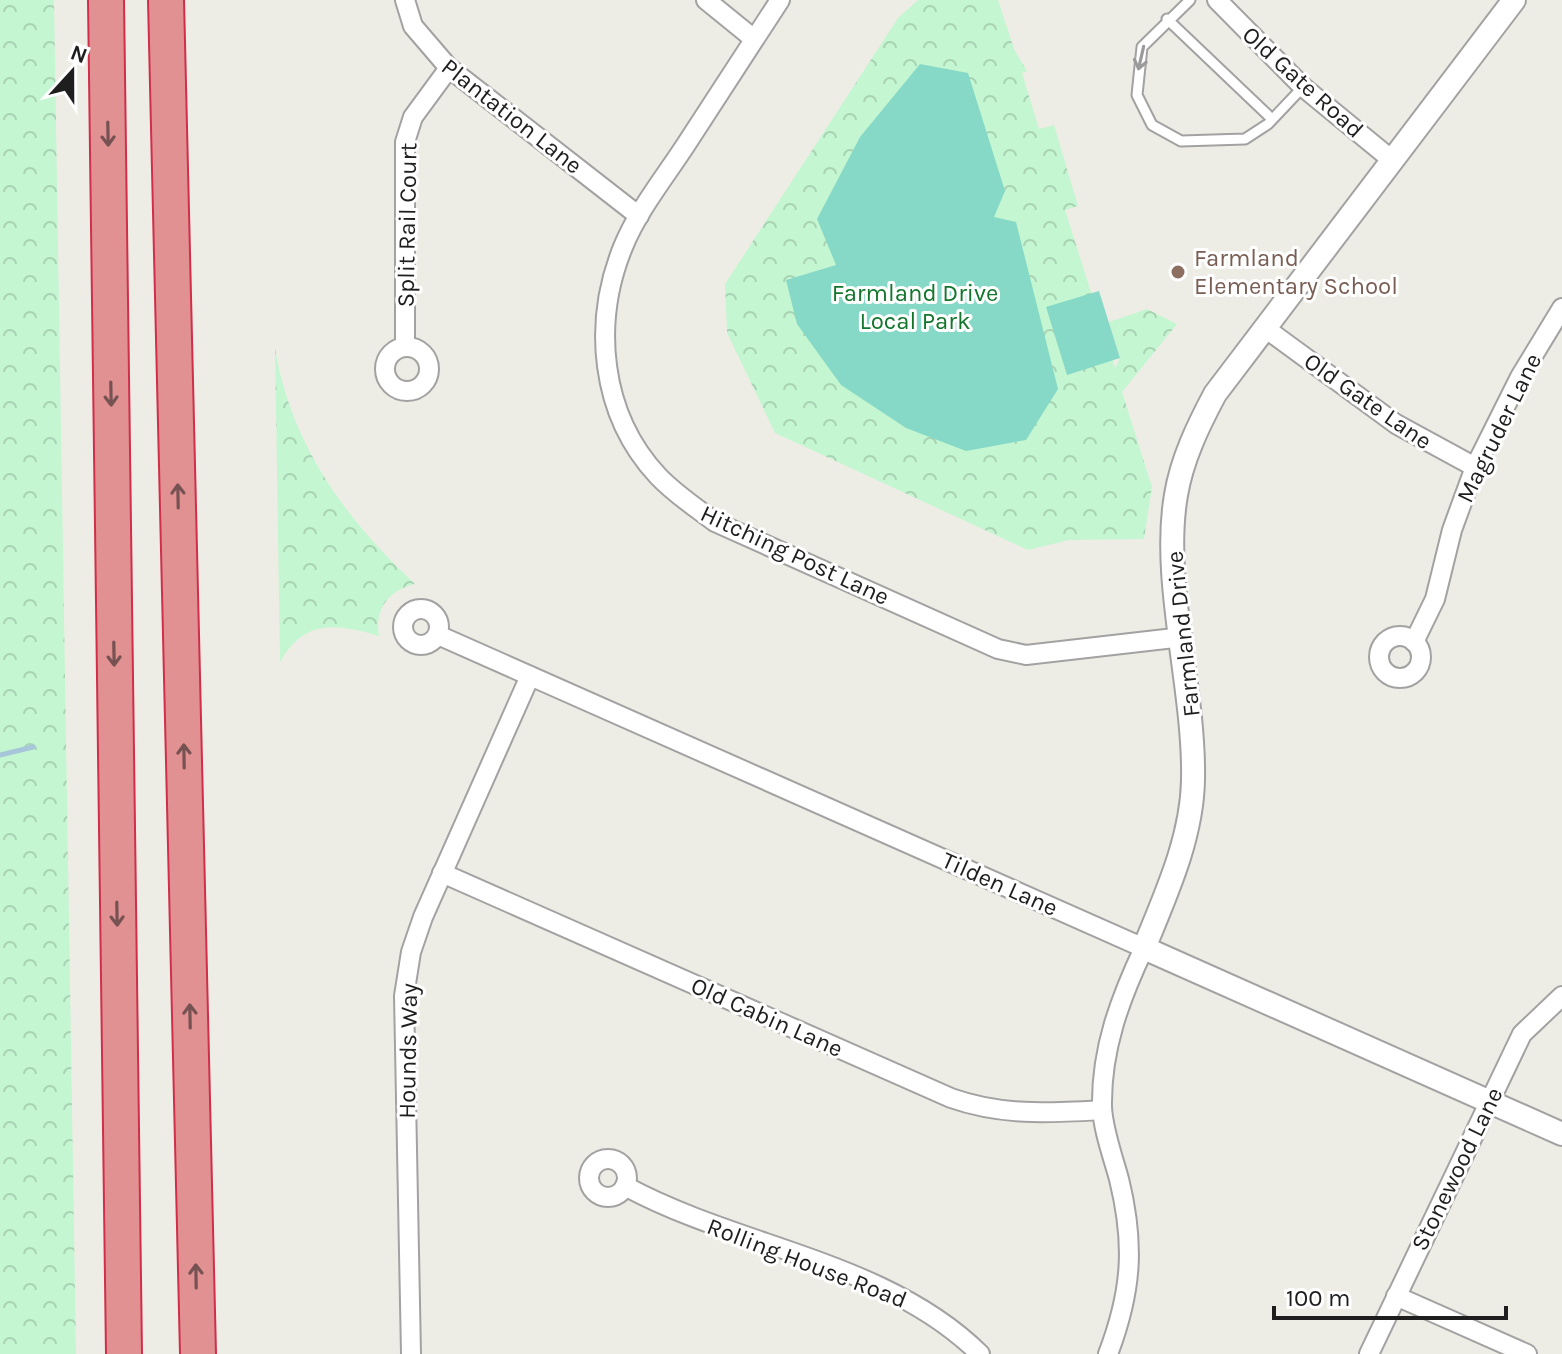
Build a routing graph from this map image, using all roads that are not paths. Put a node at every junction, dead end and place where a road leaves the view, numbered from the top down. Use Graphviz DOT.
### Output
graph roads {
  1 [pos="106,0"];
  2 [pos="166,0"];
  3 [pos="405,0"];
  4 [pos="706,0"];
  5 [pos="780,0"];
  6 [pos="1190,0"];
  7 [pos="1217,0"];
  8 [pos="1514,0"];
  9 [pos="1167,19"];
  10 [pos="754,39"];
  11 [pos="449,68"];
  12 [pos="1303,87"];
  13 [pos="1272,119"];
  14 [pos="1392,160"];
  15 [pos="639,216"];
  16 [pos="1562,308"];
  17 [pos="1265,328"];
  18 [pos="405,347"];
  19 [pos="1475,467"];
  20 [pos="438,635"];
  21 [pos="1183,637"];
  22 [pos="1414,642"];
  23 [pos="530,676"];
  24 [pos="442,873"];
  25 [pos="1144,948"];
  26 [pos="1562,996"];
  27 [pos="1490,1102"];
  28 [pos="1102,1110"];
  29 [pos="1562,1134"];
  30 [pos="625,1186"];
  31 [pos="1396,1296"];
  32 [pos="124,1354"];
  33 [pos="198,1354"];
  34 [pos="411,1354"];
  35 [pos="980,1354"];
  36 [pos="1108,1354"];
  37 [pos="1369,1354"];
  38 [pos="1527,1354"];
  1 -- 32 [label="highway, one-way"];
  33 -- 2 [label="highway, one-way"];
  3 -- 11 [label="street, Plantation Lane"];
  4 -- 10 [label="street"];
  5 -- 10 [label="street, Hitching Post Lane"];
  6 -- 9 [label="lane"];
  7 -- 12 [label="street, Old Gate Road"];
  8 -- 14 [label="street, Farmland Drive"];
  9 -- 13 [label="lane"];
  9 -- 13 [label="lane, one-way"];
  10 -- 15 [label="street, Hitching Post Lane"];
  11 -- 15 [label="street, Plantation Lane"];
  11 -- 18 [label="street, Split Rail Court"];
  12 -- 13 [label="lane"];
  12 -- 14 [label="street, Old Gate Road"];
  14 -- 17 [label="street, Farmland Drive"];
  15 -- 21 [label="street, Hitching Post Lane"];
  16 -- 19 [label="street, Magruder Lane"];
  17 -- 19 [label="street, Old Gate Lane"];
  17 -- 21 [label="street, Farmland Drive"];
  19 -- 22 [label="street, Magruder Lane"];
  20 -- 23 [label="street, Tilden Lane"];
  21 -- 25 [label="street, Farmland Drive"];
  23 -- 24 [label="street, Hounds Way"];
  23 -- 25 [label="street, Tilden Lane"];
  24 -- 28 [label="street, Old Cabin Lane"];
  24 -- 34 [label="street, Hounds Way"];
  25 -- 27 [label="street, Tilden Lane"];
  25 -- 28 [label="street, Farmland Drive"];
  26 -- 27 [label="street, Stonewood Lane"];
  27 -- 29 [label="street, Tilden Lane"];
  27 -- 31 [label="street, Stonewood Lane"];
  28 -- 36 [label="street, Farmland Drive"];
  30 -- 35 [label="street, Rolling House Road"];
  31 -- 37 [label="street, Stonewood Lane"];
  31 -- 38 [label="street"];
}
